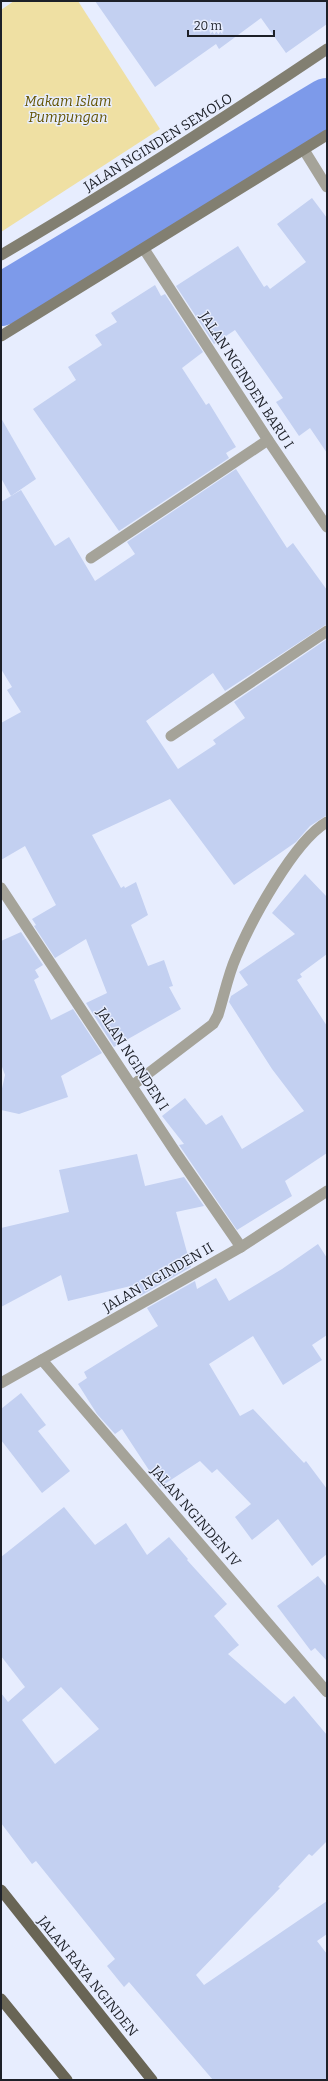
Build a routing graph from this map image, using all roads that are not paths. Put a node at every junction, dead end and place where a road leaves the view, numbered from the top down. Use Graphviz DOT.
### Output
graph roads {
  1 [pos="327,49"];
  2 [pos="327,135"];
  3 [pos="304,150"];
  4 [pos="327,187"];
  5 [pos="144,249"];
  6 [pos="1,255"];
  7 [pos="1,336"];
  8 [pos="268,440"];
  9 [pos="327,527"];
  10 [pos="91,558"];
  11 [pos="327,631"];
  12 [pos="171,736"];
  13 [pos="327,822"];
  14 [pos="1,888"];
  15 [pos="133,1085"];
  16 [pos="327,1191"];
  17 [pos="241,1247"];
  18 [pos="42,1360"];
  19 [pos="1,1383"];
  20 [pos="327,1692"];
  21 [pos="1,1890"];
  22 [pos="1,1999"];
  23 [pos="67,2080"];
  24 [pos="152,2080"];
  1 -- 6 [label="main road, JALAN NGINDEN SEMOLO"];
  2 -- 3 [label="main road"];
  3 -- 4 [label="street"];
  3 -- 5 [label="main road"];
  5 -- 7 [label="main road"];
  5 -- 8 [label="street, JALAN NGINDEN BARU I"];
  8 -- 9 [label="street, JALAN NGINDEN BARU I"];
  8 -- 10 [label="street"];
  11 -- 12 [label="street"];
  13 -- 15 [label="street"];
  14 -- 15 [label="street, JALAN NGINDEN I"];
  15 -- 17 [label="street, JALAN NGINDEN I"];
  16 -- 17 [label="street, JALAN NGINDEN II"];
  17 -- 18 [label="street, JALAN NGINDEN II"];
  18 -- 19 [label="street, JALAN NGINDEN II"];
  18 -- 20 [label="street, JALAN NGINDEN IV"];
  21 -- 24 [label="main road, JALAN RAYA NGINDEN"];
  22 -- 23 [label="main road"];
}
